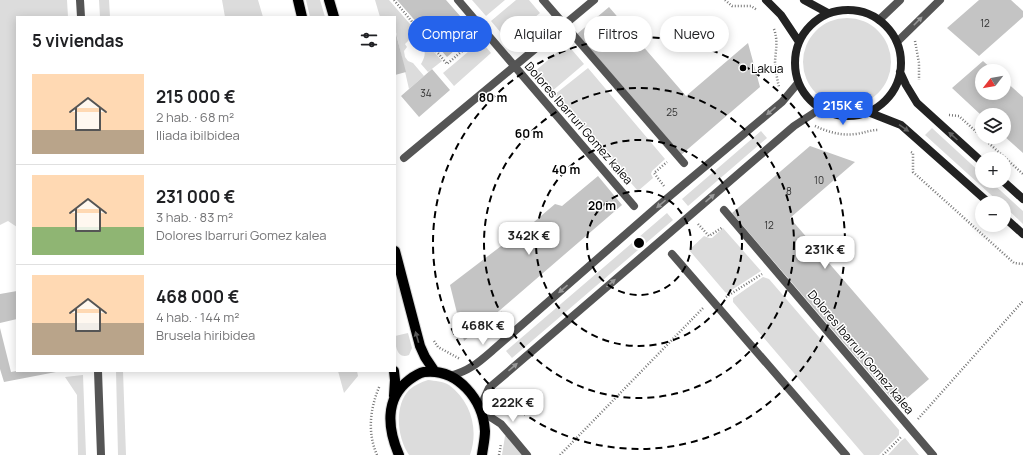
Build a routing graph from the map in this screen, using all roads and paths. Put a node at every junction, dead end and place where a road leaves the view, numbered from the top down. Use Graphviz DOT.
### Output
graph roads {
  1 [pos="80,0"];
  2 [pos="298,0"];
  3 [pos="329,0"];
  4 [pos="394,0"];
  5 [pos="458,0"];
  6 [pos="544,0"];
  7 [pos="594,0"];
  8 [pos="726,0"];
  9 [pos="766,0"];
  10 [pos="804,0"];
  11 [pos="900,0"];
  12 [pos="940,0"];
  13 [pos="761,13"];
  14 [pos="828,13"];
  15 [pos="81,16"];
  16 [pos="302,16"];
  17 [pos="334,16"];
  18 [pos="472,16"];
  19 [pos="557,16"];
  20 [pos="574,16"];
  21 [pos="408,17"];
  22 [pos="878,20"];
  23 [pos="910,28"];
  24 [pos="774,29"];
  25 [pos="576,38"];
  26 [pos="492,40"];
  27 [pos="798,42"];
  28 [pos="896,42"];
  29 [pos="438,52"];
  30 [pos="462,52"];
  31 [pos="531,52"];
  32 [pos="514,66"];
  33 [pos="900,72"];
  34 [pos="798,83"];
  35 [pos="921,87"];
  36 [pos="785,98"];
  37 [pos="820,109"];
  38 [pos="944,111"];
  39 [pos="868,112"];
  40 [pos="802,120"];
  41 [pos="882,131"];
  42 [pos="975,131"];
  43 [pos="990,144"];
  44 [pos="908,149"];
  45 [pos="975,156"];
  46 [pos="404,158"];
  47 [pos="684,164"];
  48 [pos="1023,174"];
  49 [pos="1011,188"];
  50 [pos="981,196"];
  51 [pos="1023,199"];
  52 [pos="634,206"];
  53 [pos="724,210"];
  54 [pos="1011,223"];
  55 [pos="1023,234"];
  56 [pos="396,254"];
  57 [pos="672,254"];
  58 [pos="1023,264"];
  59 [pos="773,267"];
  60 [pos="713,301"];
  61 [pos="1023,301"];
  62 [pos="98,372"];
  63 [pos="394,372"];
  64 [pos="434,372"];
  65 [pos="450,376"];
  66 [pos="381,379"];
  67 [pos="394,396"];
  68 [pos="480,409"];
  69 [pos="910,428"];
  70 [pos="101,455"];
  71 [pos="377,455"];
  72 [pos="399,455"];
  73 [pos="482,455"];
  74 [pos="527,455"];
  75 [pos="560,455"];
  76 [pos="846,455"];
  77 [pos="883,455"];
  78 [pos="933,455"];
  1 -- 15 [label="street"];
  2 -- 16 [label="main road"];
  3 -- 17 [label="main road"];
  4 -- 21 [label="path"];
  5 -- 18 [label="street, Dolores Ibarruri Gomez kalea"];
  6 -- 19 [label="street"];
  7 -- 20 [label="street"];
  8 -- 13 [label="path"];
  9 -- 27 [label="street"];
  10 -- 14 [label="street"];
  11 -- 22 [label="street"];
  23 -- 12 [label="street, one-way"];
  14 -- 22 [label="street"];
  14 -- 27 [label="street"];
  22 -- 28 [label="street"];
  23 -- 28 [label="street"];
  23 -- 35 [label="path"];
  24 -- 36 [label="path"];
  25 -- 47 [label="street"];
  26 -- 32 [label="street, Dolores Ibarruri Gomez kalea"];
  27 -- 34 [label="street"];
  28 -- 33 [label="street"];
  29 -- 30 [label="path"];
  31 -- 32 [label="street"];
  32 -- 46 [label="street"];
  32 -- 52 [label="street, Dolores Ibarruri Gomez kalea"];
  33 -- 39 [label="street"];
  45 -- 33 [label="street, one-way"];
  34 -- 36 [label="street"];
  34 -- 37 [label="street"];
  36 -- 65 [label="street, one-way"];
  37 -- 39 [label="street"];
  37 -- 40 [label="street"];
  38 -- 42 [label="path"];
  39 -- 50 [label="street, one-way"];
  40 -- 41 [label="path"];
  68 -- 40 [label="street, one-way"];
  43 -- 48 [label="path"];
  44 -- 58 [label="path"];
  49 -- 51 [label="street"];
  53 -- 59 [label="street, Dolores Ibarruri Gomez kalea"];
  54 -- 55 [label="street"];
  64 -- 56 [label="main road, one-way"];
  57 -- 60 [label="street"];
  59 -- 60 [label="path"];
  59 -- 69 [label="street, Dolores Ibarruri Gomez kalea"];
  60 -- 75 [label="path"];
  60 -- 76 [label="street"];
  61 -- 69 [label="path"];
  62 -- 70 [label="street"];
  63 -- 67 [label="main road"];
  64 -- 65 [label="main road"];
  64 -- 67 [label="main road"];
  65 -- 68 [label="main road"];
  66 -- 71 [label="path"];
  67 -- 72 [label="main road"];
  68 -- 73 [label="main road"];
  68 -- 74 [label="street"];
  69 -- 77 [label="path"];
  69 -- 78 [label="street, Dolores Ibarruri Gomez kalea"];
}
